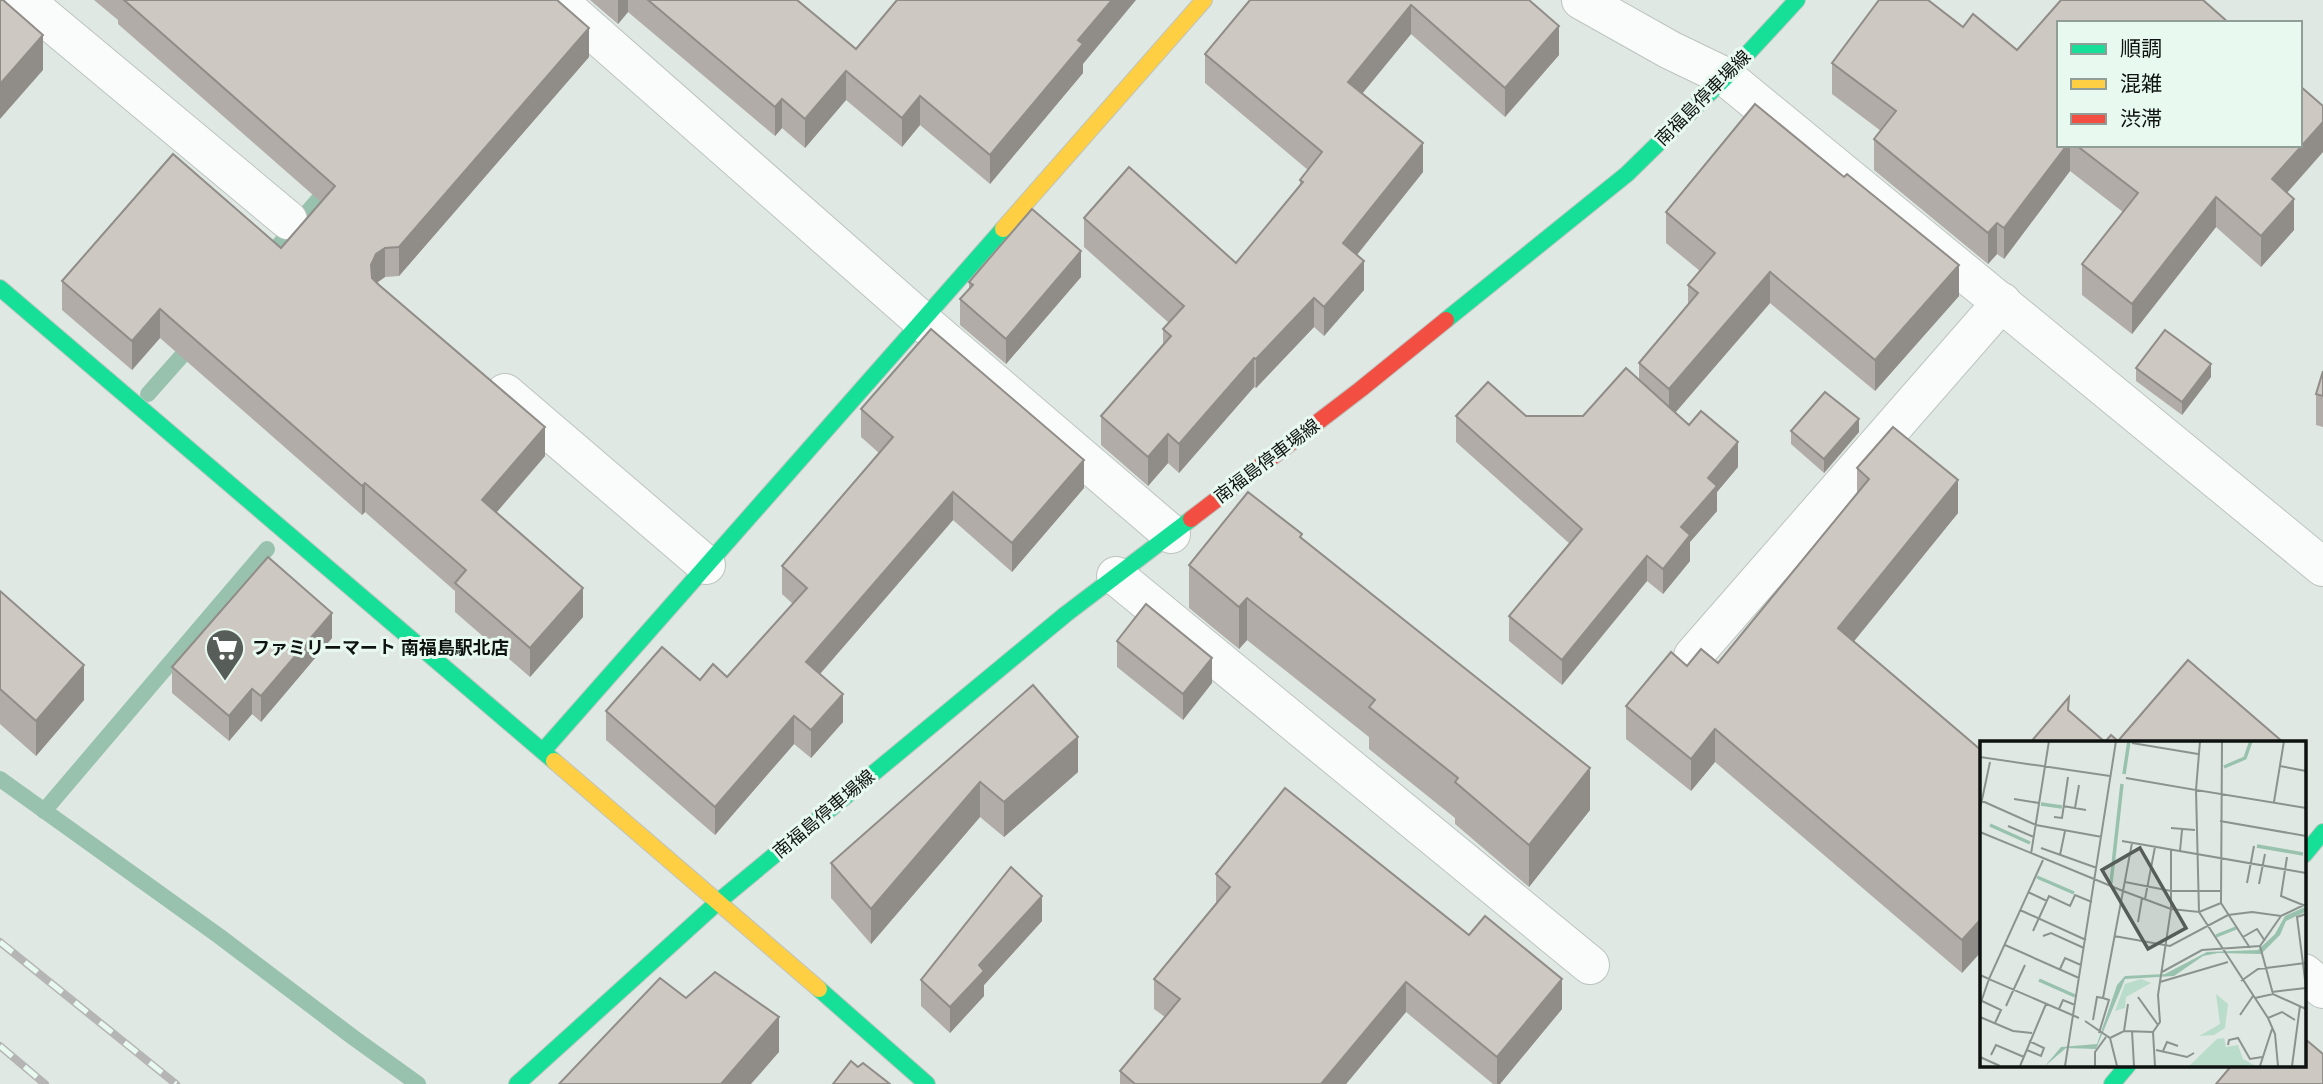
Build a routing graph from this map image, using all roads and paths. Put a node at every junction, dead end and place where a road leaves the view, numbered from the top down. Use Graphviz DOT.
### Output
graph roads {
  1 [pos="24,0"];
  2 [pos="556,0"];
  3 [pos="1204,0"];
  4 [pos="1581,0"];
  5 [pos="1797,0"];
  6 [pos="1726,77"];
  7 [pos="288,220"];
  8 [pos="0,288"];
  9 [pos="2002,302"];
  10 [pos="921,320"];
  11 [pos="476,368"];
  12 [pos="1171,534"];
  13 [pos="706,565"];
  14 [pos="2323,568"];
  15 [pos="1116,576"];
  16 [pos="1693,656"];
  17 [pos="543,751"];
  18 [pos="2323,832"];
  19 [pos="2306,853"];
  20 [pos="719,901"];
  21 [pos="1590,965"];
  22 [pos="2306,975"];
  23 [pos="2323,989"];
  24 [pos="2127,1066"];
  25 [pos="517,1084"];
  26 [pos="928,1084"];
  27 [pos="2112,1084"];
  1 -- 7 [label="street"];
  2 -- 10 [label="street"];
  3 -- 10 [label="street"];
  4 -- 6 [label="street"];
  5 -- 6 [label="street, 南福島停車場線"];
  6 -- 9 [label="street"];
  6 -- 12 [label="street, 南福島停車場線"];
  8 -- 17 [label="street"];
  9 -- 14 [label="street"];
  9 -- 16 [label="street"];
  10 -- 12 [label="street"];
  10 -- 13 [label="street"];
  11 -- 13 [label="street"];
  12 -- 15 [label="street, 南福島停車場線"];
  13 -- 17 [label="street"];
  15 -- 20 [label="street, 南福島停車場線"];
  15 -- 21 [label="street"];
  17 -- 20 [label="street"];
  18 -- 19 [label="street"];
  20 -- 25 [label="street, 南福島停車場線"];
  20 -- 26 [label="street"];
  22 -- 23 [label="street"];
  24 -- 27 [label="street"];
}
